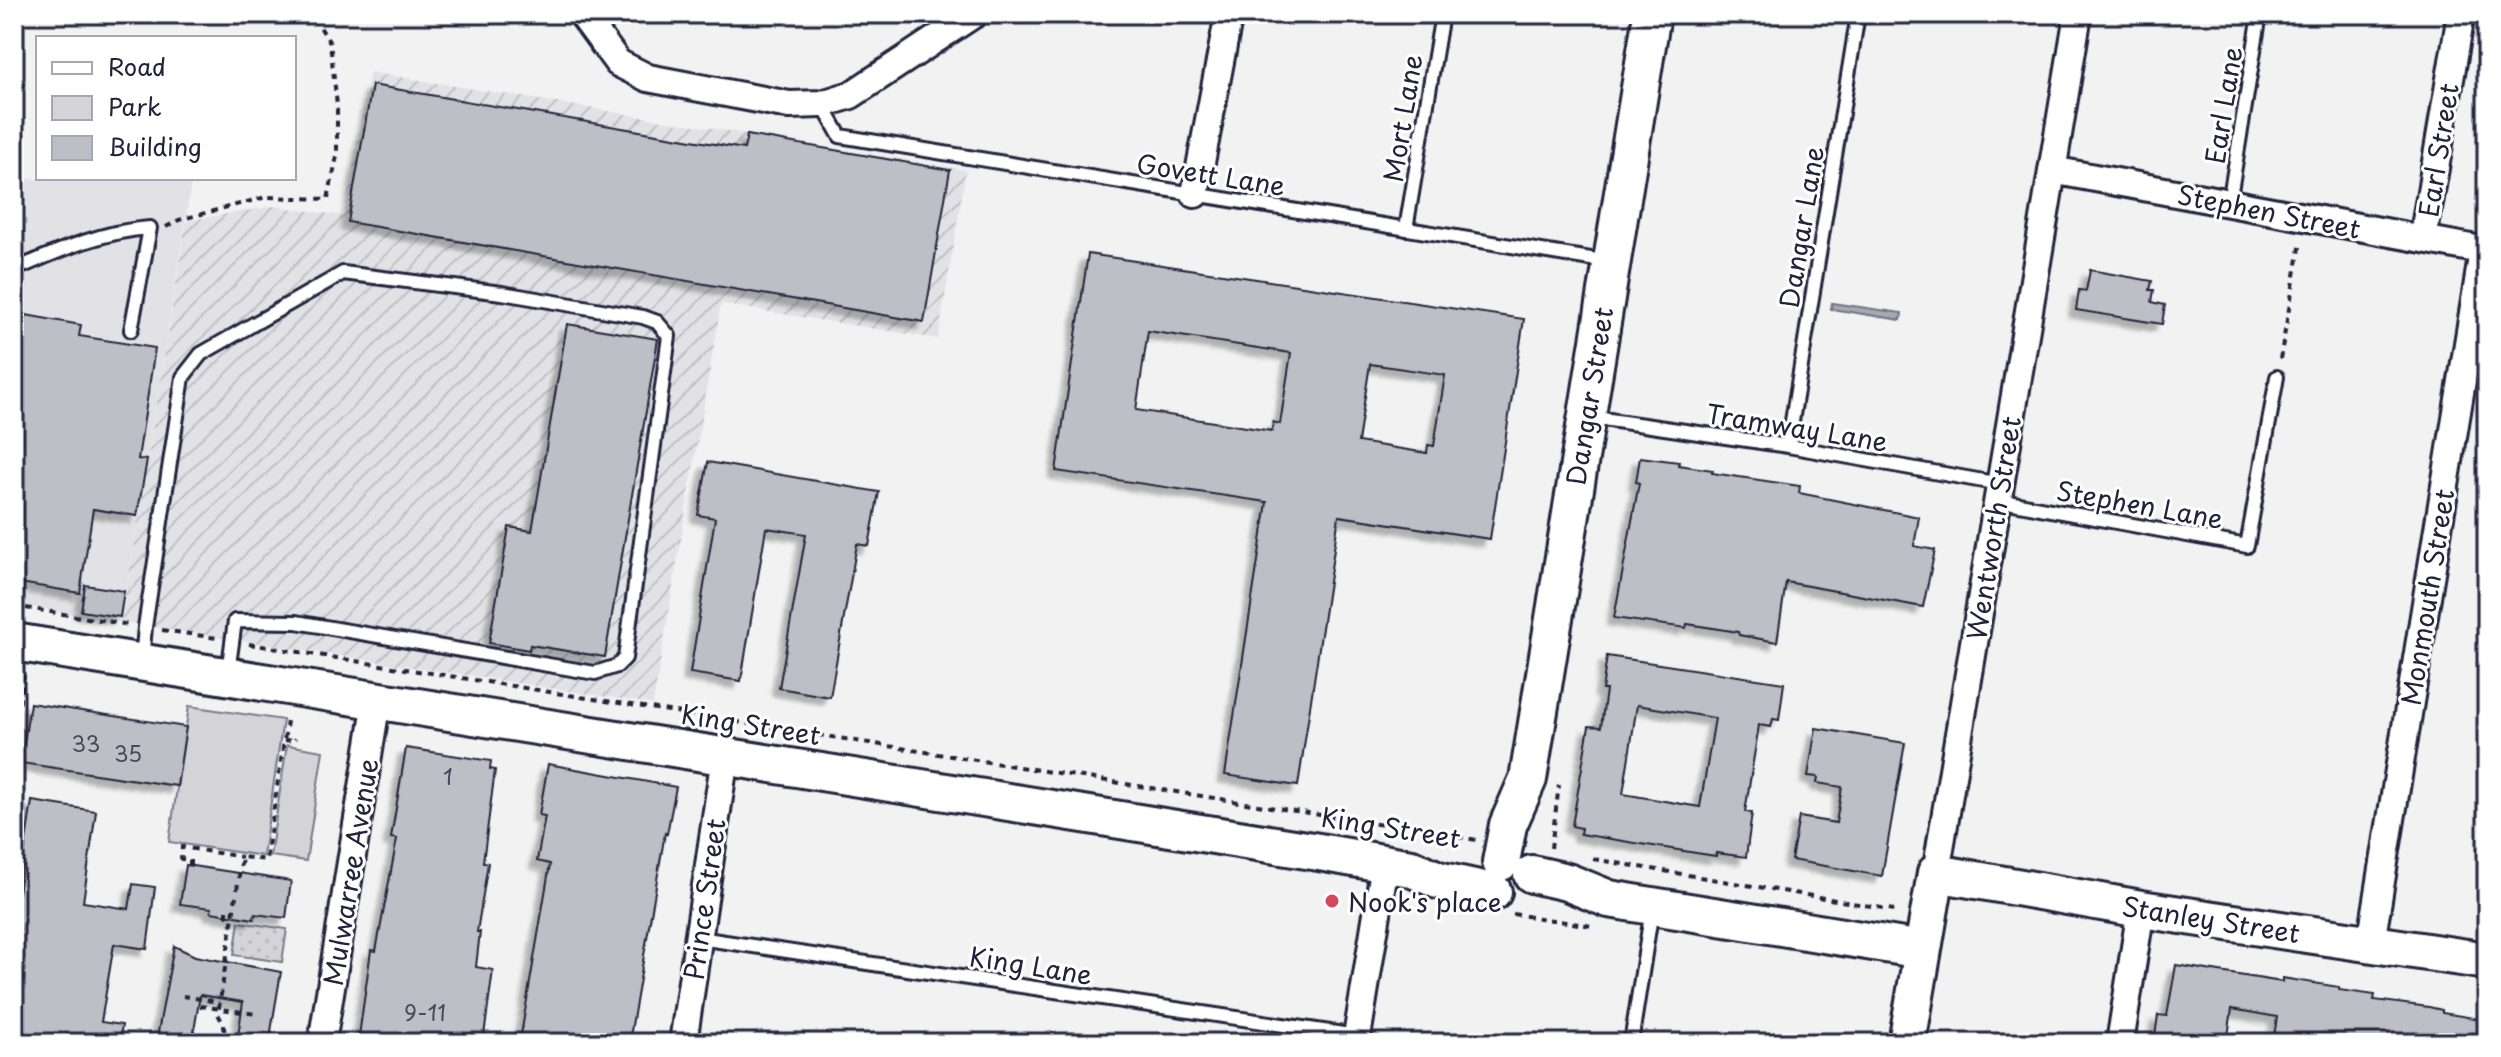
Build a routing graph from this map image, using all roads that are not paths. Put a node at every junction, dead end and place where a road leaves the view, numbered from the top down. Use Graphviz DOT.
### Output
graph roads {
  1 [pos="974,14"];
  2 [pos="1229,14"];
  3 [pos="1442,14"];
  4 [pos="1652,14"];
  5 [pos="1858,14"];
  6 [pos="2078,14"];
  7 [pos="2260,14"];
  8 [pos="2461,14"];
  9 [pos="585,15"];
  10 [pos="822,104"];
  11 [pos="2052,170"];
  12 [pos="1195,194"];
  13 [pos="2229,203"];
  14 [pos="1406,229"];
  15 [pos="2423,239"];
  16 [pos="2485,251"];
  17 [pos="1611,262"];
  18 [pos="14,270"];
  19 [pos="131,330"];
  20 [pos="2277,377"];
  21 [pos="1586,417"];
  22 [pos="1788,446"];
  23 [pos="1998,492"];
  24 [pos="19,659"];
  25 [pos="142,663"];
  26 [pos="228,677"];
  27 [pos="377,700"];
  28 [pos="725,756"];
  29 [pos="1398,866"];
  30 [pos="1515,869"];
  31 [pos="1936,873"];
  32 [pos="1653,906"];
  33 [pos="2141,909"];
  34 [pos="699,938"];
  35 [pos="2371,943"];
  36 [pos="1922,950"];
  37 [pos="2487,961"];
  38 [pos="1357,1040"];
  39 [pos="322,1043"];
  40 [pos="683,1043"];
  41 [pos="1631,1043"];
  42 [pos="1907,1043"];
  43 [pos="2120,1043"];
  1 -- 10 [label="street"];
  2 -- 12 [label="street"];
  3 -- 14 [label="lane, Mort Lane"];
  4 -- 17 [label="street, Dangar Street"];
  5 -- 22 [label="lane, Dangar Lane"];
  6 -- 11 [label="street, Wentworth Street"];
  7 -- 13 [label="lane, Earl Lane"];
  8 -- 15 [label="street, Earl Street"];
  9 -- 10 [label="street"];
  10 -- 12 [label="lane, Govett Lane"];
  11 -- 13 [label="street, Stephen Street"];
  11 -- 23 [label="street, Wentworth Street"];
  12 -- 14 [label="lane, Govett Lane"];
  13 -- 15 [label="street, Stephen Street"];
  14 -- 17 [label="lane, Govett Lane"];
  15 -- 16 [label="street, Stephen Street"];
  16 -- 35 [label="street, Monmouth Street"];
  17 -- 21 [label="street, Dangar Street"];
  18 -- 19 [label="lane"];
  20 -- 23 [label="lane, Stephen Lane"];
  21 -- 22 [label="lane, Tramway Lane"];
  21 -- 30 [label="street, Dangar Street"];
  22 -- 23 [label="lane, Tramway Lane"];
  23 -- 31 [label="street, Wentworth Street"];
  24 -- 25 [label="street, King Street"];
  25 -- 26 [label="street, King Street"];
  25 -- 26 [label="lane"];
  26 -- 27 [label="street, King Street"];
  27 -- 28 [label="street, King Street"];
  27 -- 39 [label="street, Mulwarree Avenue"];
  28 -- 29 [label="street, King Street"];
  28 -- 34 [label="street, Prince Street"];
  29 -- 30 [label="street, King Street"];
  29 -- 38 [label="street"];
  30 -- 32 [label="street, King Street"];
  31 -- 33 [label="street, Stanley Street"];
  31 -- 36 [label="street, Wentworth Street"];
  32 -- 36 [label="street, King Street"];
  32 -- 41 [label="lane"];
  33 -- 35 [label="street, Stanley Street"];
  33 -- 43 [label="street"];
  34 -- 38 [label="lane, King Lane"];
  34 -- 40 [label="street, Prince Street"];
  35 -- 37 [label="street, Stanley Street"];
  36 -- 42 [label="street, Wentworth Street"];
}
